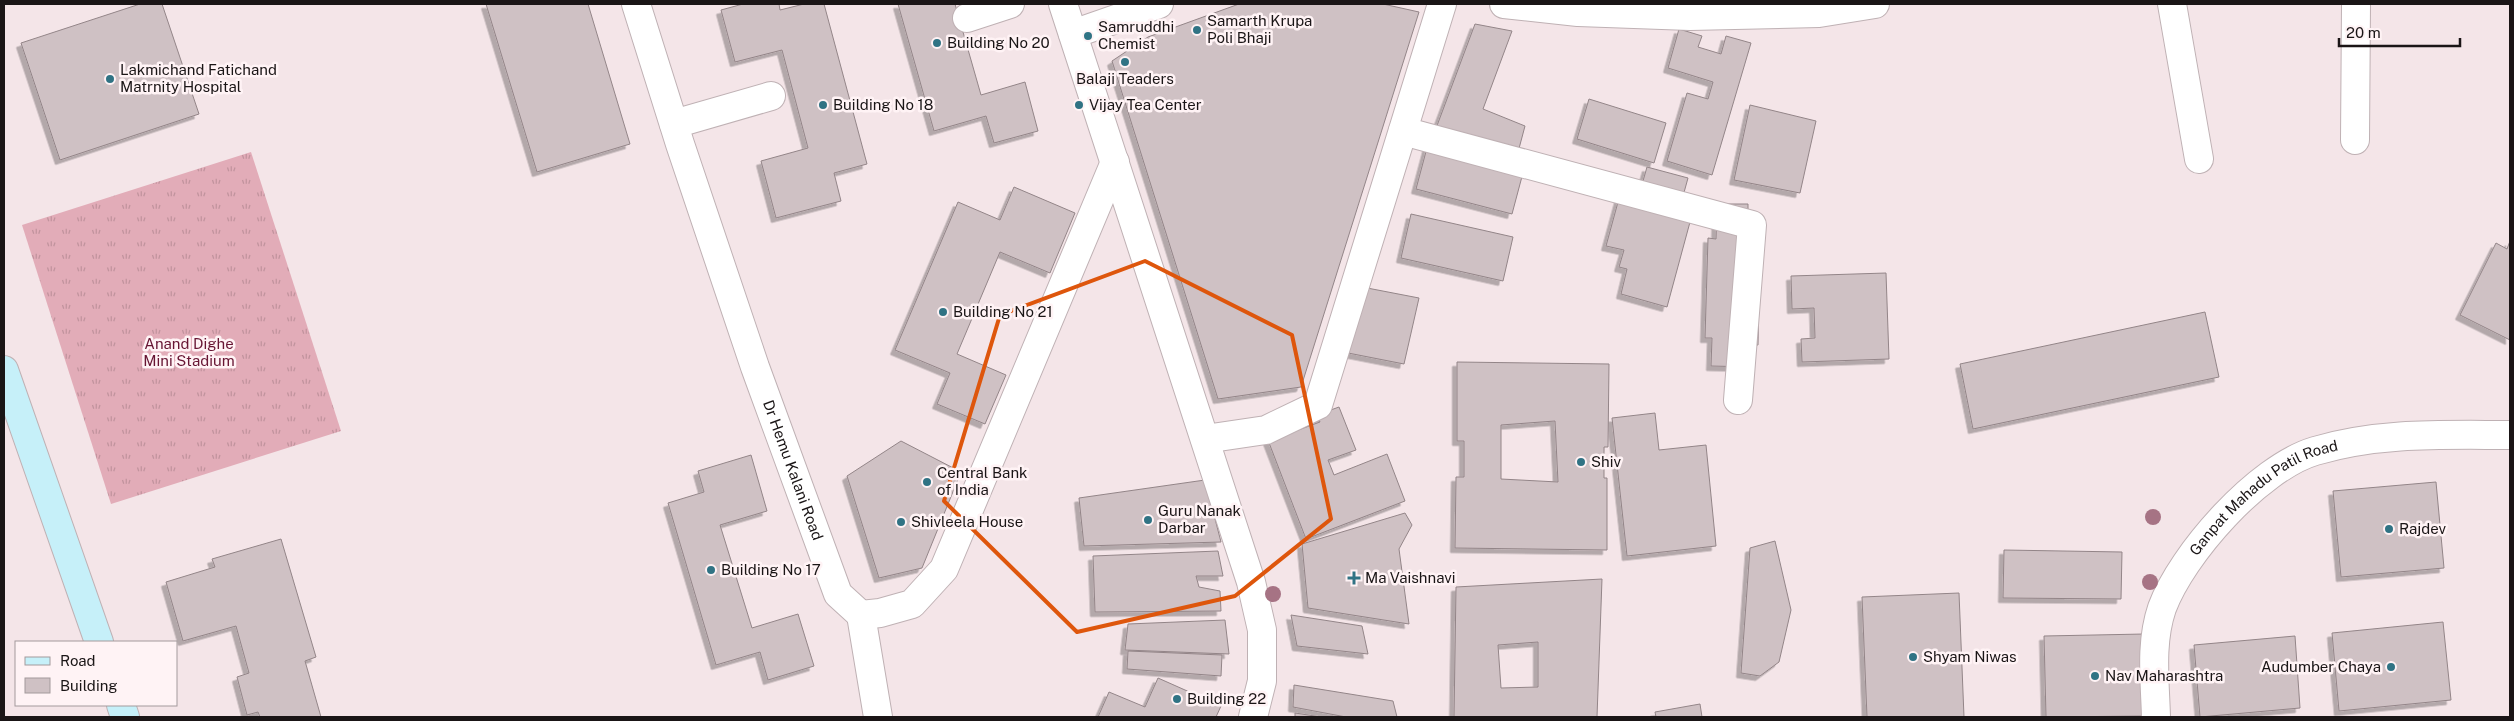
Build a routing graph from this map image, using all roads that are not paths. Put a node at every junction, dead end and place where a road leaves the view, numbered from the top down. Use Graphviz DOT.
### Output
graph roads {
  1 [pos="636,4"];
  2 [pos="1010,4"];
  3 [pos="1063,4"];
  4 [pos="1159,4"];
  5 [pos="1442,4"];
  6 [pos="1504,4"];
  7 [pos="1875,4"];
  8 [pos="2172,4"];
  9 [pos="2356,4"];
  10 [pos="967,18"];
  11 [pos="1073,34"];
  12 [pos="771,96"];
  13 [pos="674,124"];
  14 [pos="1403,130"];
  15 [pos="2355,140"];
  16 [pos="2199,159"];
  17 [pos="1115,162"];
  18 [pos="4,370"];
  19 [pos="1738,400"];
  20 [pos="2510,435"];
  21 [pos="1206,439"];
  22 [pos="861,615"];
  23 [pos="99,641"];
  24 [pos="878,717"];
  25 [pos="1253,717"];
  26 [pos="2156,717"];
  1 -- 13 [label="street, Dr Hemu Kalani Road"];
  2 -- 10 [label="street"];
  3 -- 11 [label="street"];
  4 -- 11 [label="street"];
  5 -- 14 [label="street"];
  6 -- 7 [label="street"];
  8 -- 16 [label="street"];
  9 -- 15 [label="street"];
  11 -- 17 [label="street"];
  12 -- 13 [label="street"];
  13 -- 22 [label="street, Dr Hemu Kalani Road"];
  14 -- 19 [label="street"];
  14 -- 21 [label="street"];
  17 -- 21 [label="street"];
  17 -- 22 [label="street"];
  18 -- 23 [label="street"];
  20 -- 26 [label="street, Ganpat Mahadu Patil Road"];
  21 -- 25 [label="street"];
  22 -- 24 [label="street"];
}
